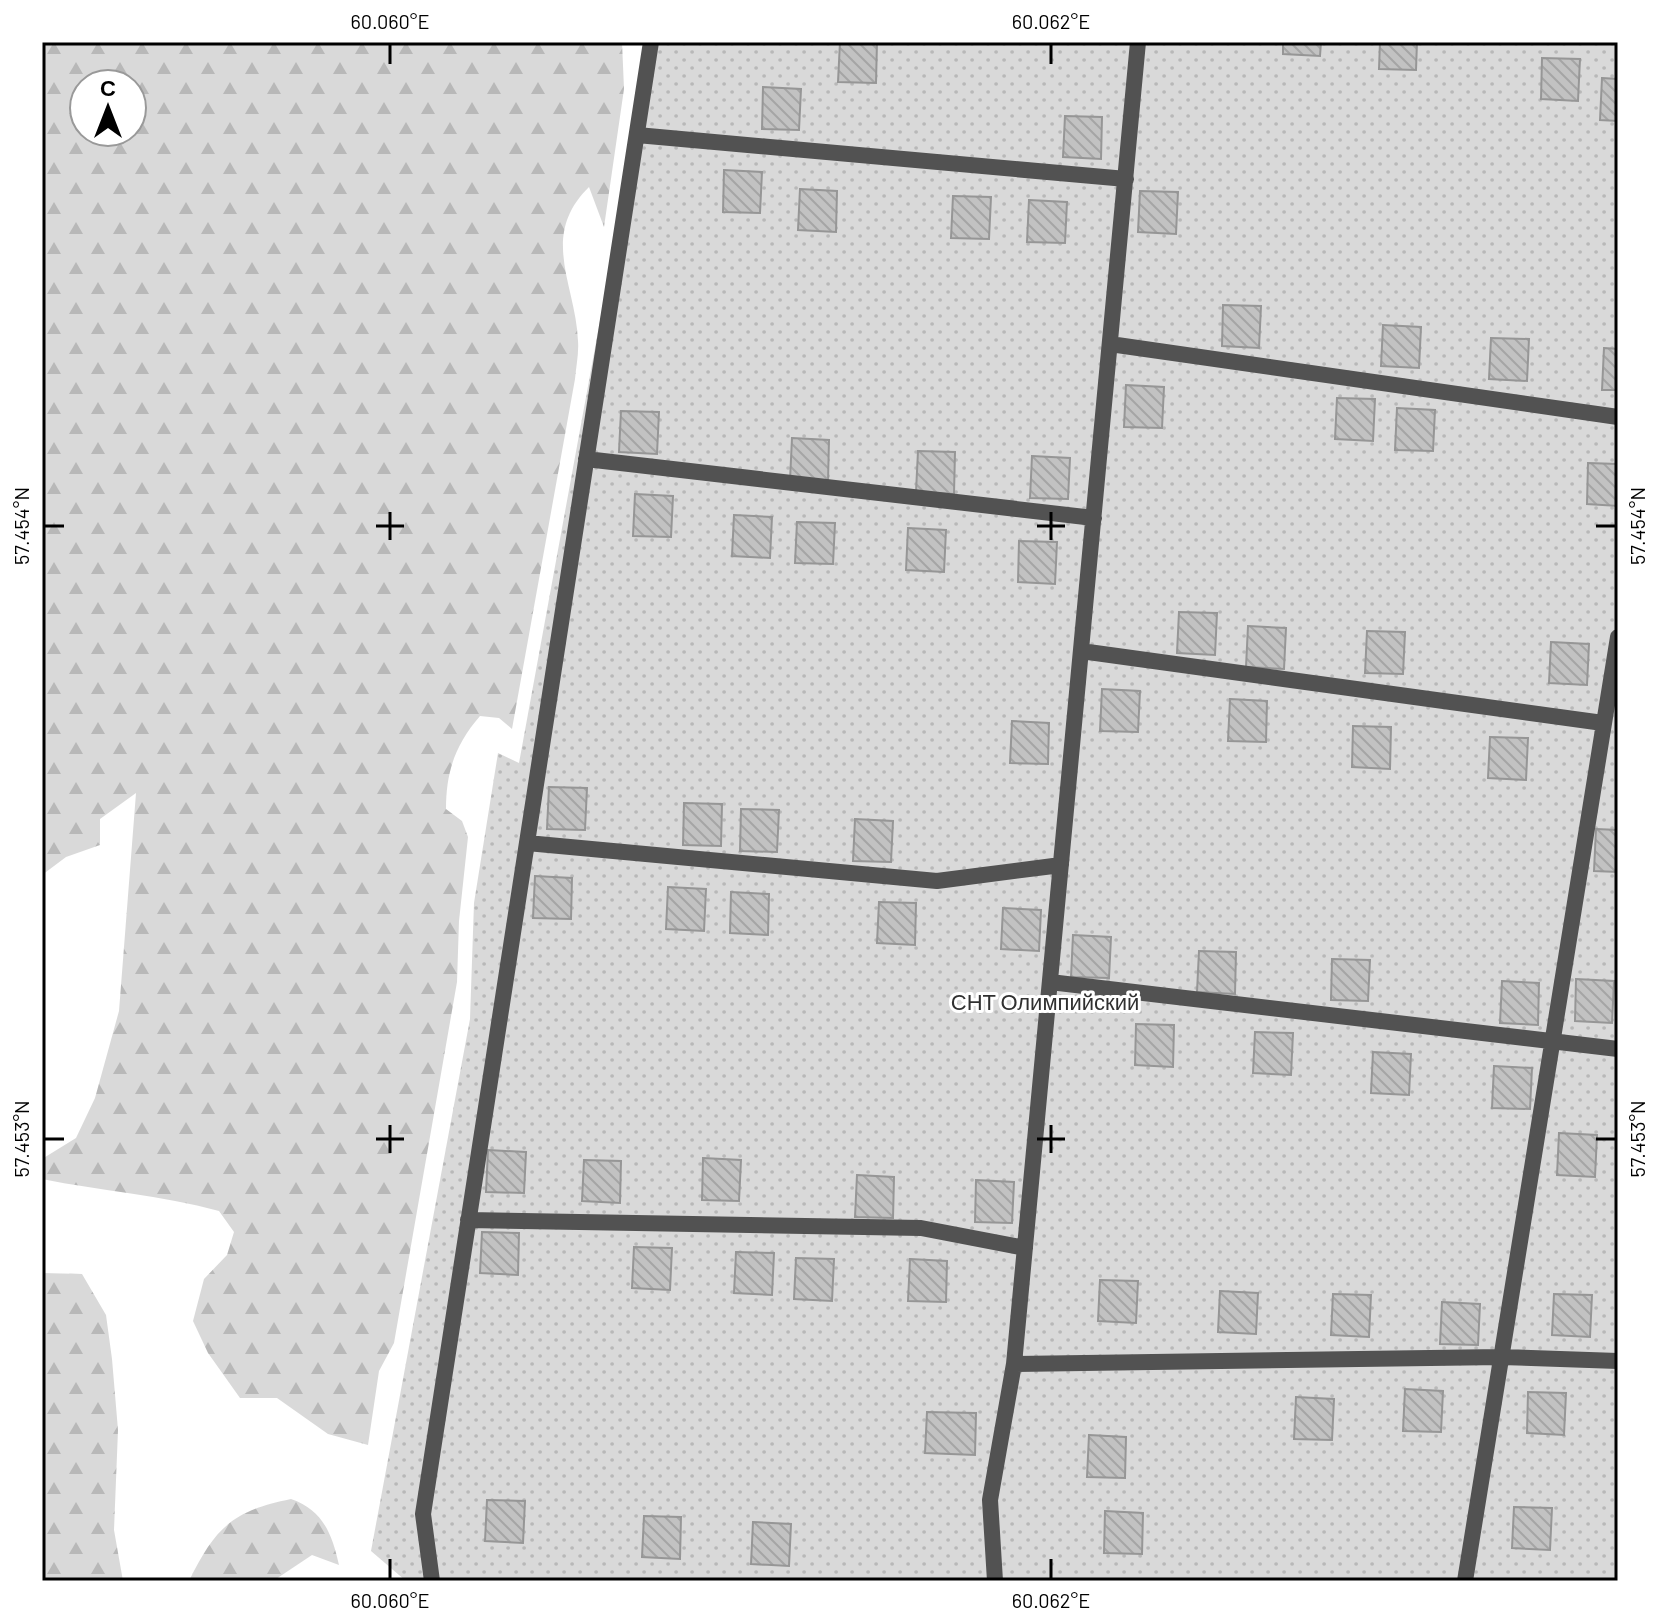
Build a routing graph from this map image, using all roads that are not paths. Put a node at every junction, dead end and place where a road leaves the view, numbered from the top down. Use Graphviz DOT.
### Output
graph roads {
  1 [pos="651,42"];
  2 [pos="1138,42"];
  3 [pos="637,135"];
  4 [pos="1126,179"];
  5 [pos="1110,344"];
  6 [pos="1618,417"];
  7 [pos="586,459"];
  8 [pos="1094,518"];
  9 [pos="1618,637"];
  10 [pos="1081,651"];
  11 [pos="1603,723"];
  12 [pos="527,843"];
  13 [pos="1061,865"];
  14 [pos="1050,982"];
  15 [pos="1552,1041"];
  16 [pos="1618,1049"];
  17 [pos="468,1220"];
  18 [pos="1025,1248"];
  19 [pos="1501,1357"];
  20 [pos="1618,1361"];
  21 [pos="1014,1364"];
  22 [pos="432,1581"];
  23 [pos="995,1581"];
  24 [pos="1465,1581"];
  1 -- 3 [label="lane"];
  2 -- 4 [label="lane"];
  3 -- 4 [label="lane"];
  3 -- 7 [label="lane"];
  4 -- 5 [label="lane"];
  5 -- 6 [label="lane"];
  5 -- 8 [label="lane"];
  7 -- 8 [label="lane"];
  7 -- 12 [label="lane"];
  8 -- 10 [label="lane"];
  9 -- 11 [label="lane"];
  10 -- 11 [label="lane"];
  10 -- 13 [label="lane"];
  11 -- 15 [label="lane"];
  12 -- 13 [label="lane"];
  12 -- 17 [label="lane"];
  13 -- 14 [label="lane"];
  14 -- 15 [label="lane"];
  14 -- 18 [label="lane"];
  15 -- 16 [label="lane"];
  15 -- 19 [label="lane"];
  17 -- 18 [label="lane"];
  17 -- 22 [label="lane"];
  18 -- 21 [label="lane"];
  19 -- 20 [label="lane"];
  19 -- 21 [label="lane"];
  19 -- 24 [label="lane"];
  21 -- 23 [label="lane"];
}
